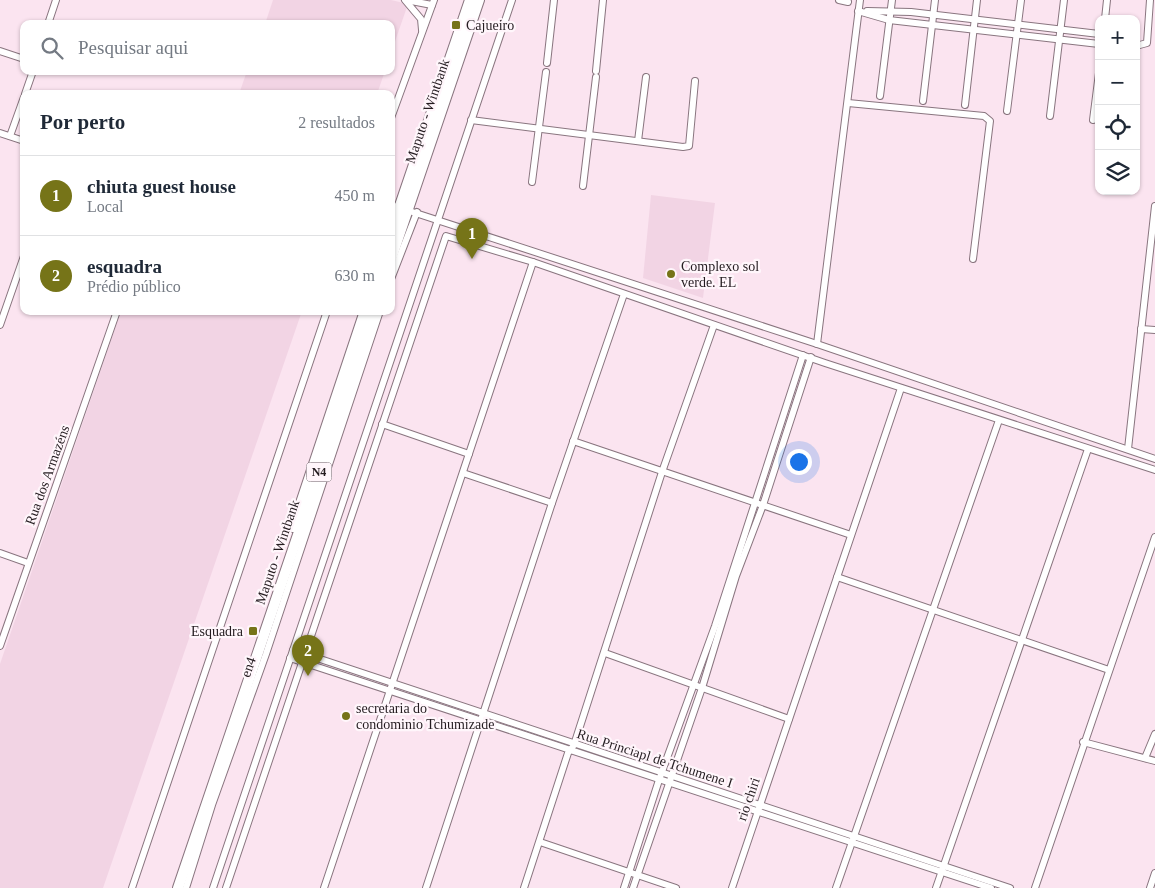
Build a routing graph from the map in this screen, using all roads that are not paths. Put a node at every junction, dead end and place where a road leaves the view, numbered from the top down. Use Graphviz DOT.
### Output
graph roads {
  1 [pos="56,0"];
  2 [pos="405,0"];
  3 [pos="470,0"];
  4 [pos="479,0"];
  5 [pos="512,0"];
  6 [pos="554,0"];
  7 [pos="604,0"];
  8 [pos="839,0"];
  9 [pos="860,0"];
  10 [pos="892,0"];
  11 [pos="935,0"];
  12 [pos="977,0"];
  13 [pos="1021,0"];
  14 [pos="1064,0"];
  15 [pos="1107,0"];
  16 [pos="1150,0"];
  17 [pos="433,2"];
  18 [pos="848,2"];
  19 [pos="858,11"];
  20 [pos="890,11"];
  21 [pos="934,14"];
  22 [pos="1105,15"];
  23 [pos="974,19"];
  24 [pos="49,20"];
  25 [pos="889,20"];
  26 [pos="1018,23"];
  27 [pos="932,25"];
  28 [pos="1062,29"];
  29 [pos="974,30"];
  30 [pos="422,33"];
  31 [pos="1095,33"];
  32 [pos="1017,35"];
  33 [pos="1060,39"];
  34 [pos="1095,43"];
  35 [pos="1140,44"];
  36 [pos="0,50"];
  37 [pos="20,58"];
  38 [pos="547,64"];
  39 [pos="546,72"];
  40 [pos="32,75"];
  41 [pos="646,76"];
  42 [pos="695,81"];
  43 [pos="26,90"];
  44 [pos="880,96"];
  45 [pos="923,101"];
  46 [pos="848,104"];
  47 [pos="1095,104"];
  48 [pos="965,106"];
  49 [pos="20,107"];
  50 [pos="395,107"];
  51 [pos="1008,111"];
  52 [pos="1050,116"];
  53 [pos="471,120"];
  54 [pos="1093,120"];
  55 [pos="539,130"];
  56 [pos="0,133"];
  57 [pos="588,135"];
  58 [pos="10,136"];
  59 [pos="20,140"];
  60 [pos="638,141"];
  61 [pos="532,182"];
  62 [pos="583,186"];
  63 [pos="1155,206"];
  64 [pos="404,208"];
  65 [pos="438,219"];
  66 [pos="395,225"];
  67 [pos="395,243"];
  68 [pos="395,257"];
  69 [pos="973,259"];
  70 [pos="533,262"];
  71 [pos="20,267"];
  72 [pos="624,294"];
  73 [pos="116,315"];
  74 [pos="326,315"];
  75 [pos="364,315"];
  76 [pos="373,315"];
  77 [pos="379,315"];
  78 [pos="0,324"];
  79 [pos="714,325"];
  80 [pos="1141,329"];
  81 [pos="1155,330"];
  82 [pos="817,344"];
  83 [pos="803,355"];
  84 [pos="811,357"];
  85 [pos="901,388"];
  86 [pos="999,420"];
  87 [pos="382,424"];
  88 [pos="573,441"];
  89 [pos="1088,449"];
  90 [pos="1128,449"];
  91 [pos="469,454"];
  92 [pos="1155,459"];
  93 [pos="1155,470"];
  94 [pos="463,472"];
  95 [pos="662,472"];
  96 [pos="755,502"];
  97 [pos="552,503"];
  98 [pos="763,505"];
  99 [pos="851,535"];
  100 [pos="1155,537"];
  101 [pos="0,553"];
  102 [pos="28,563"];
  103 [pos="837,577"];
  104 [pos="932,608"];
  105 [pos="1023,640"];
  106 [pos="0,646"];
  107 [pos="293,650"];
  108 [pos="605,653"];
  109 [pos="303,654"];
  110 [pos="290,658"];
  111 [pos="300,662"];
  112 [pos="1109,670"];
  113 [pos="693,686"];
  114 [pos="393,687"];
  115 [pos="702,688"];
  116 [pos="483,713"];
  117 [pos="789,719"];
  118 [pos="481,721"];
  119 [pos="1155,734"];
  120 [pos="1083,742"];
  121 [pos="572,748"];
  122 [pos="1145,758"];
  123 [pos="1155,761"];
  124 [pos="661,773"];
  125 [pos="658,780"];
  126 [pos="669,780"];
  127 [pos="759,804"];
  128 [pos="756,812"];
  129 [pos="852,838"];
  130 [pos="540,842"];
  131 [pos="943,869"];
  132 [pos="629,872"];
  133 [pos="1155,873"];
  134 [pos="637,875"];
  135 [pos="132,888"];
  136 [pos="171,888"];
  137 [pos="178,888"];
  138 [pos="186,888"];
  139 [pos="213,888"];
  140 [pos="226,888"];
  141 [pos="324,888"];
  142 [pos="426,888"];
  143 [pos="524,888"];
  144 [pos="624,888"];
  145 [pos="633,888"];
  146 [pos="676,888"];
  147 [pos="732,888"];
  148 [pos="836,888"];
  149 [pos="936,888"];
  150 [pos="991,888"];
  151 [pos="1010,888"];
  152 [pos="1034,888"];
  153 [pos="1150,888"];
  1 -- 24 [label="street"];
  2 -- 17 [label="street"];
  2 -- 30 [label="street"];
  3 -- 64 [label="highway, Maputo - Wintbank"];
  4 -- 64 [label="highway, Maputo - Wintbank"];
  5 -- 53 [label="street"];
  6 -- 38 [label="street"];
  7 -- 57 [label="street"];
  8 -- 18 [label="street"];
  9 -- 19 [label="street"];
  10 -- 20 [label="street"];
  11 -- 21 [label="street"];
  12 -- 23 [label="street"];
  13 -- 26 [label="street"];
  14 -- 28 [label="street"];
  15 -- 22 [label="street"];
  16 -- 35 [label="street"];
  17 -- 30 [label="street"];
  19 -- 20 [label="street"];
  19 -- 25 [label="street"];
  19 -- 46 [label="street"];
  20 -- 21 [label="street"];
  20 -- 25 [label="street"];
  21 -- 23 [label="street"];
  21 -- 27 [label="street"];
  23 -- 26 [label="street"];
  23 -- 29 [label="street"];
  25 -- 27 [label="street"];
  25 -- 44 [label="street"];
  26 -- 28 [label="street"];
  26 -- 32 [label="street"];
  27 -- 29 [label="street"];
  27 -- 45 [label="street"];
  28 -- 31 [label="street"];
  28 -- 33 [label="street"];
  29 -- 32 [label="street"];
  29 -- 48 [label="street"];
  30 -- 50 [label="street"];
  32 -- 33 [label="street"];
  32 -- 51 [label="street"];
  33 -- 34 [label="street"];
  33 -- 52 [label="street"];
  36 -- 37 [label="street"];
  39 -- 55 [label="street"];
  40 -- 43 [label="street"];
  41 -- 60 [label="street"];
  42 -- 60 [label="street"];
  46 -- 69 [label="street"];
  46 -- 82 [label="street"];
  47 -- 54 [label="street"];
  49 -- 58 [label="street"];
  53 -- 55 [label="street"];
  53 -- 65 [label="street"];
  55 -- 57 [label="street"];
  55 -- 61 [label="street"];
  56 -- 58 [label="street"];
  57 -- 60 [label="street"];
  57 -- 62 [label="street"];
  58 -- 59 [label="street"];
  63 -- 80 [label="street"];
  64 -- 65 [label="street"];
  64 -- 66 [label="highway, Maputo - Wintbank"];
  64 -- 67 [label="highway, Maputo - Wintbank"];
  64 -- 68 [label="street"];
  65 -- 82 [label="street"];
  65 -- 107 [label="street"];
  70 -- 72 [label="street"];
  70 -- 87 [label="street"];
  70 -- 91 [label="street"];
  71 -- 78 [label="street"];
  72 -- 79 [label="street"];
  72 -- 88 [label="street"];
  73 -- 102 [label="street, Rua dos Armazéns"];
  74 -- 135 [label="street"];
  75 -- 136 [label="highway, Maputo - Wintbank / N4"];
  76 -- 137 [label="highway, Maputo - Wintbank / N4"];
  77 -- 138 [label="street, en4"];
  79 -- 83 [label="street"];
  79 -- 95 [label="street"];
  80 -- 81 [label="street"];
  80 -- 90 [label="street"];
  82 -- 90 [label="street"];
  83 -- 84 [label="street"];
  83 -- 96 [label="street"];
  84 -- 85 [label="street"];
  84 -- 98 [label="street"];
  85 -- 86 [label="street"];
  85 -- 99 [label="street, rio chiri"];
  86 -- 89 [label="street"];
  86 -- 104 [label="street"];
  87 -- 91 [label="street"];
  87 -- 109 [label="street"];
  88 -- 95 [label="street"];
  88 -- 97 [label="street"];
  89 -- 93 [label="street"];
  89 -- 105 [label="street"];
  90 -- 92 [label="street"];
  91 -- 94 [label="street"];
  94 -- 97 [label="street"];
  94 -- 114 [label="street"];
  95 -- 96 [label="street"];
  95 -- 108 [label="street"];
  96 -- 98 [label="street"];
  96 -- 113 [label="street"];
  97 -- 116 [label="street"];
  98 -- 99 [label="street"];
  98 -- 115 [label="street"];
  99 -- 103 [label="street, rio chiri"];
  100 -- 112 [label="street"];
  101 -- 102 [label="street"];
  102 -- 106 [label="street, Rua dos Armazéns"];
  103 -- 104 [label="street"];
  103 -- 117 [label="street, rio chiri"];
  104 -- 105 [label="street"];
  104 -- 129 [label="street"];
  105 -- 112 [label="street"];
  105 -- 131 [label="street"];
  107 -- 109 [label="street, Rua Princiapl de Tchumene I"];
  107 -- 110 [label="street"];
  108 -- 113 [label="street"];
  108 -- 121 [label="street"];
  109 -- 111 [label="street"];
  109 -- 114 [label="street, Rua Princiapl de Tchumene I"];
  110 -- 111 [label="street, Rua Princiapl de Tchumene I"];
  110 -- 139 [label="street"];
  111 -- 114 [label="street, Rua Princiapl de Tchumene I"];
  111 -- 140 [label="street"];
  112 -- 120 [label="street"];
  113 -- 115 [label="street"];
  113 -- 124 [label="street"];
  114 -- 116 [label="street, Rua Princiapl de Tchumene I"];
  114 -- 118 [label="street, Rua Princiapl de Tchumene I"];
  114 -- 141 [label="street"];
  115 -- 117 [label="street"];
  115 -- 126 [label="street"];
  116 -- 118 [label="street"];
  116 -- 121 [label="street, Rua Princiapl de Tchumene I"];
  117 -- 127 [label="street, rio chiri"];
  118 -- 121 [label="street, Rua Princiapl de Tchumene I"];
  118 -- 142 [label="street"];
  119 -- 122 [label="street"];
  120 -- 122 [label="street"];
  120 -- 152 [label="street"];
  121 -- 124 [label="street, Rua Princiapl de Tchumene I"];
  121 -- 125 [label="street, Rua Princiapl de Tchumene I"];
  121 -- 130 [label="street"];
  122 -- 123 [label="street"];
  124 -- 125 [label="street"];
  124 -- 126 [label="street, Rua Princiapl de Tchumene I"];
  125 -- 126 [label="street, Rua Princiapl de Tchumene I"];
  125 -- 132 [label="street"];
  126 -- 127 [label="street, Rua Princiapl de Tchumene I"];
  126 -- 128 [label="street, Rua Princiapl de Tchumene I"];
  126 -- 134 [label="street"];
  127 -- 128 [label="street, rio chiri"];
  127 -- 129 [label="street, Rua Princiapl de Tchumene I"];
  128 -- 129 [label="street, Rua Princiapl de Tchumene I"];
  128 -- 147 [label="street, rio chiri"];
  129 -- 131 [label="street, Rua Princiapl de Tchumene I"];
  129 -- 148 [label="street"];
  130 -- 132 [label="street"];
  130 -- 143 [label="street"];
  131 -- 149 [label="street"];
  131 -- 150 [label="street, Rua Princiapl de Tchumene I"];
  131 -- 151 [label="street, Rua Princiapl de Tchumene I"];
  132 -- 134 [label="street"];
  132 -- 144 [label="street"];
  133 -- 153 [label="street"];
  134 -- 145 [label="street"];
  134 -- 146 [label="street"];
}
